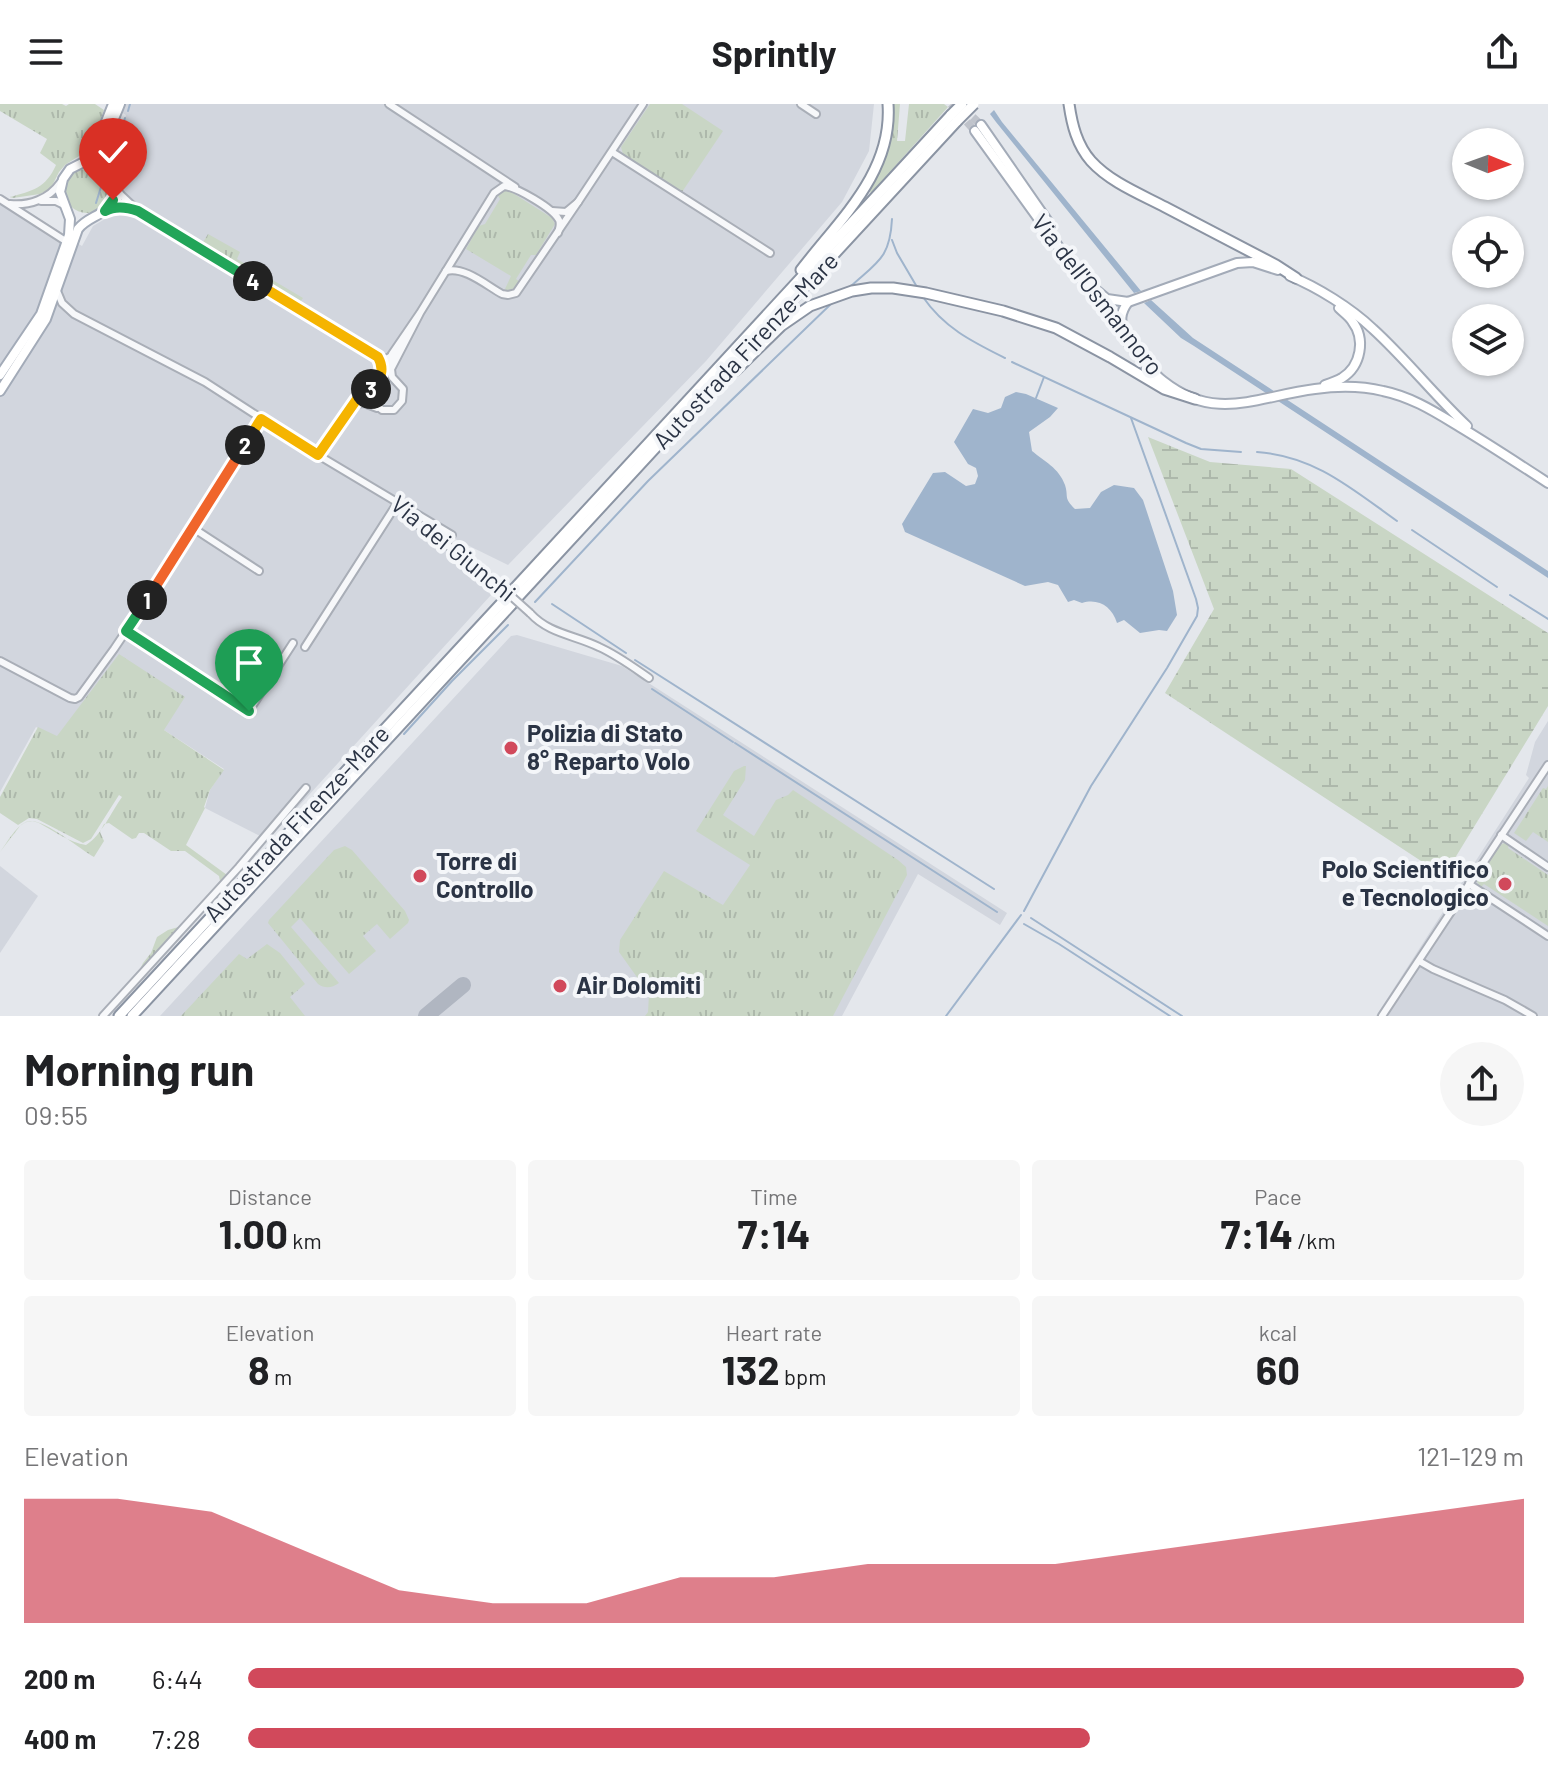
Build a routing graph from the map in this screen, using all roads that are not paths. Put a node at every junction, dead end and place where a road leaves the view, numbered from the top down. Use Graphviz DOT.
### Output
graph roads {
  1 [pos="113,104"];
  2 [pos="120,104"];
  3 [pos="643,104"];
  4 [pos="801,104"];
  5 [pos="888,104"];
  6 [pos="962,104"];
  7 [pos="974,104"];
  8 [pos="1069,104"];
  9 [pos="392,105"];
  10 [pos="816,114"];
  11 [pos="954,118"];
  12 [pos="612,152"];
  13 [pos="81,163"];
  14 [pos="106,170"];
  15 [pos="490,171"];
  16 [pos="61,182"];
  17 [pos="114,184"];
  18 [pos="517,189"];
  19 [pos="494,193"];
  20 [pos="4,201"];
  21 [pos="33,201"];
  22 [pos="578,202"];
  23 [pos="65,206"];
  24 [pos="547,209"];
  25 [pos="105,211"];
  26 [pos="138,211"];
  27 [pos="94,216"];
  28 [pos="558,233"];
  29 [pos="67,242"];
  30 [pos="458,252"];
  31 [pos="770,253"];
  32 [pos="446,271"];
  33 [pos="464,272"];
  34 [pos="1296,278"];
  35 [pos="57,291"];
  36 [pos="1327,296"];
  37 [pos="50,302"];
  38 [pos="1128,302"];
  39 [pos="420,313"];
  40 [pos="759,324"];
  41 [pos="392,354"];
  42 [pos="1139,355"];
  43 [pos="378,357"];
  44 [pos="6,372"];
  45 [pos="378,380"];
  46 [pos="395,380"];
  47 [pos="1316,388"];
  48 [pos="0,391"];
  49 [pos="1195,399"];
  50 [pos="354,404"];
  51 [pos="381,410"];
  52 [pos="261,419"];
  53 [pos="1479,438"];
  54 [pos="661,444"];
  55 [pos="318,455"];
  56 [pos="1548,483"];
  57 [pos="398,502"];
  58 [pos="416,514"];
  59 [pos="193,528"];
  60 [pos="452,535"];
  61 [pos="259,571"];
  62 [pos="513,597"];
  63 [pos="126,631"];
  64 [pos="293,643"];
  65 [pos="305,647"];
  66 [pos="0,661"];
  67 [pos="649,678"];
  68 [pos="1548,765"];
  69 [pos="1540,777"];
  70 [pos="1547,782"];
  71 [pos="306,788"];
  72 [pos="1501,835"];
  73 [pos="1548,867"];
  74 [pos="1469,884"];
  75 [pos="1548,936"];
  76 [pos="1419,961"];
  77 [pos="103,1016"];
  78 [pos="119,1016"];
  79 [pos="132,1016"];
  80 [pos="1382,1016"];
  81 [pos="1533,1016"];
  1 -- 13 [label="main road"];
  2 -- 14 [label="main road"];
  3 -- 12 [label="street"];
  4 -- 10 [label="street"];
  5 -- 40 [label="highway"];
  6 -- 11 [label="highway, Autostrada Firenze-Mare, bridge"];
  7 -- 11 [label="highway, Autostrada Firenze-Mare, bridge"];
  8 -- 34 [label="highway"];
  9 -- 15 [label="street"];
  11 -- 40 [label="highway, Autostrada Firenze-Mare"];
  11 -- 54 [label="highway, Autostrada Firenze-Mare"];
  12 -- 22 [label="street"];
  12 -- 31 [label="street"];
  13 -- 14 [label="main road"];
  13 -- 16 [label="main road"];
  14 -- 17 [label="main road"];
  15 -- 18 [label="street"];
  15 -- 19 [label="street"];
  16 -- 21 [label="street"];
  16 -- 23 [label="main road"];
  17 -- 25 [label="main road"];
  17 -- 26 [label="street"];
  18 -- 19 [label="street"];
  18 -- 24 [label="street"];
  19 -- 30 [label="street"];
  20 -- 21 [label="street"];
  20 -- 29 [label="street"];
  21 -- 23 [label="street"];
  22 -- 24 [label="street"];
  22 -- 28 [label="street"];
  23 -- 27 [label="main road"];
  23 -- 29 [label="main road"];
  24 -- 28 [label="street"];
  25 -- 26 [label="street"];
  25 -- 27 [label="main road"];
  26 -- 43 [label="street"];
  27 -- 35 [label="main road"];
  28 -- 33 [label="street"];
  29 -- 37 [label="main road"];
  30 -- 32 [label="street"];
  30 -- 33 [label="street"];
  32 -- 33 [label="street"];
  32 -- 39 [label="street"];
  34 -- 36 [label="main road, Via dell'Osmannoro"];
  34 -- 38 [label="main road, Via dell'Osmannoro"];
  35 -- 37 [label="main road"];
  35 -- 52 [label="street, Via dei Giunchi"];
  36 -- 47 [label="main road"];
  36 -- 53 [label="main road, Via dell'Osmannoro"];
  37 -- 44 [label="main road"];
  38 -- 42 [label="main road"];
  38 -- 42 [label="main road, Via dell'Osmannoro"];
  39 -- 41 [label="street"];
  39 -- 46 [label="street"];
  40 -- 62 [label="highway, Autostrada Firenze-Mare"];
  41 -- 43 [label="street"];
  41 -- 45 [label="street"];
  42 -- 49 [label="main road, Via dell'Osmannoro"];
  43 -- 45 [label="street"];
  44 -- 48 [label="main road"];
  45 -- 46 [label="street"];
  45 -- 50 [label="street"];
  45 -- 51 [label="street"];
  46 -- 51 [label="street"];
  47 -- 49 [label="main road, Via dell'Osmannoro"];
  47 -- 53 [label="main road, Via dell'Osmannoro"];
  49 -- 54 [label="highway"];
  50 -- 51 [label="street"];
  50 -- 55 [label="street"];
  52 -- 55 [label="street, Via dei Giunchi"];
  52 -- 59 [label="street"];
  53 -- 56 [label="main road, Via dell'Osmannoro"];
  54 -- 62 [label="highway, Autostrada Firenze-Mare"];
  55 -- 57 [label="street, Via dei Giunchi"];
  57 -- 58 [label="street, Via dei Giunchi"];
  57 -- 65 [label="street"];
  58 -- 60 [label="street"];
  58 -- 67 [label="street, Via dei Giunchi, bridge"];
  59 -- 61 [label="street"];
  59 -- 63 [label="street"];
  62 -- 78 [label="highway, Autostrada Firenze-Mare"];
  62 -- 79 [label="highway, Autostrada Firenze-Mare"];
  63 -- 64 [label="street"];
  63 -- 66 [label="street"];
  68 -- 69 [label="street"];
  69 -- 70 [label="street"];
  69 -- 72 [label="street"];
  71 -- 77 [label="street"];
  72 -- 73 [label="street"];
  72 -- 74 [label="street"];
  74 -- 75 [label="street"];
  74 -- 76 [label="street"];
  76 -- 80 [label="street"];
  76 -- 81 [label="street"];
}
